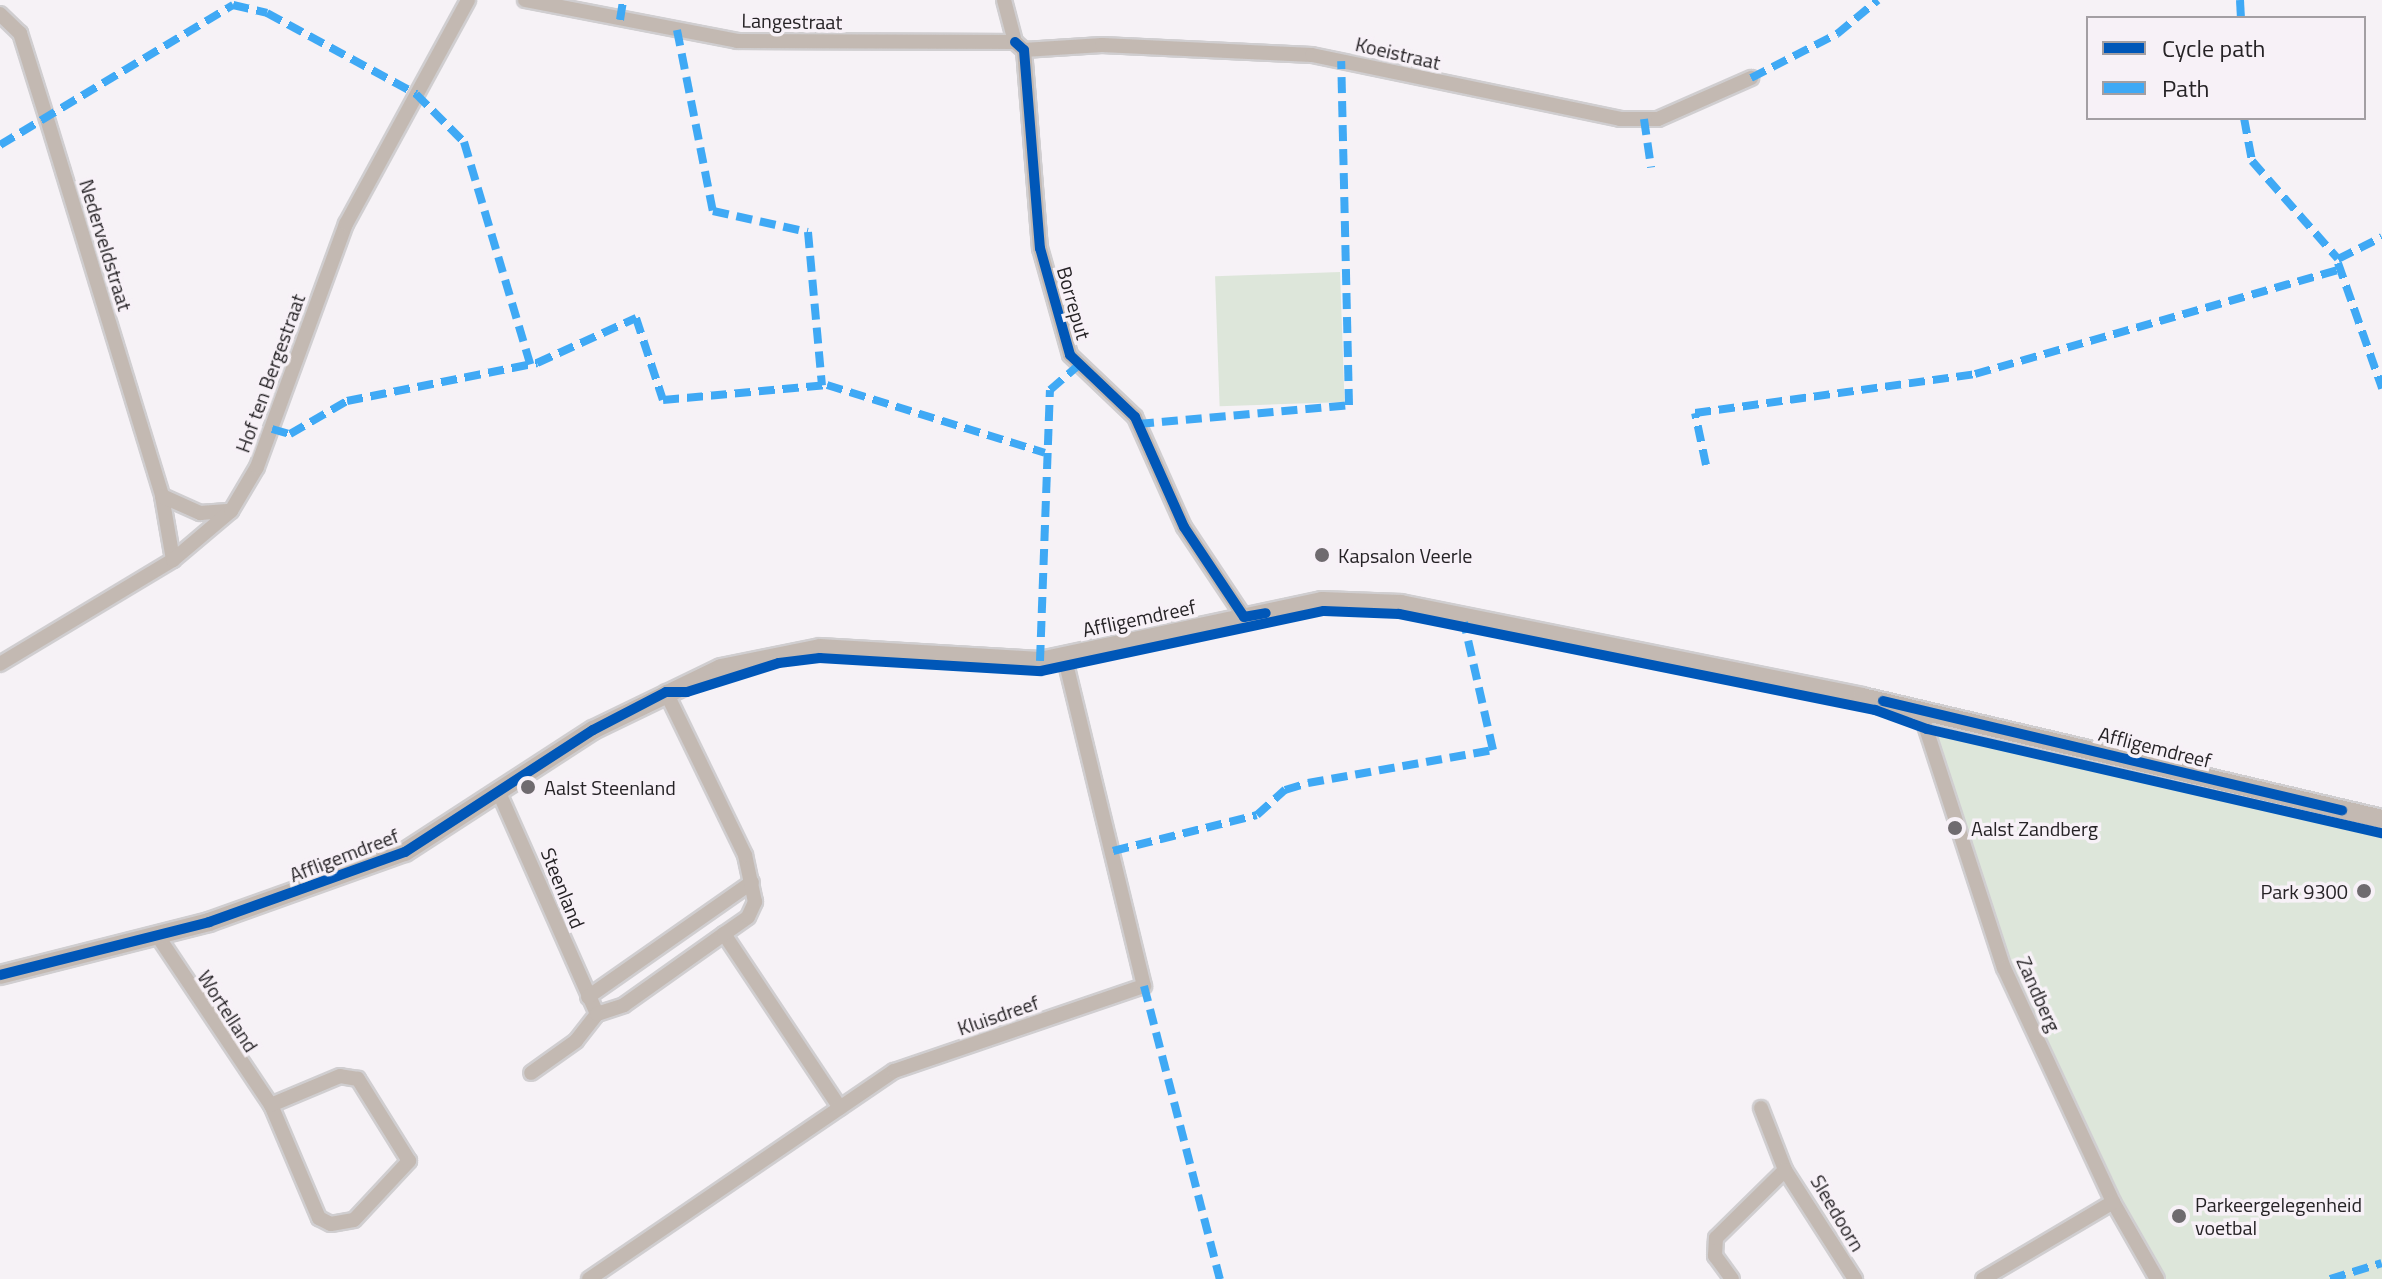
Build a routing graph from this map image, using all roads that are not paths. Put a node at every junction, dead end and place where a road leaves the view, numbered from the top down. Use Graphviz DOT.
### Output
graph roads {
  1 [pos="468,0"];
  2 [pos="525,0"];
  3 [pos="1004,0"];
  4 [pos="0,14"];
  5 [pos="1020,46"];
  6 [pos="1751,78"];
  7 [pos="162,496"];
  8 [pos="231,511"];
  9 [pos="173,560"];
  10 [pos="1244,617"];
  11 [pos="1064,656"];
  12 [pos="0,664"];
  13 [pos="666,692"];
  14 [pos="1920,710"];
  15 [pos="500,795"];
  16 [pos="2382,819"];
  17 [pos="752,882"];
  18 [pos="724,934"];
  19 [pos="157,935"];
  20 [pos="0,975"];
  21 [pos="588,997"];
  22 [pos="597,1014"];
  23 [pos="531,1073"];
  24 [pos="271,1105"];
  25 [pos="840,1108"];
  26 [pos="1761,1108"];
  27 [pos="1785,1170"];
  28 [pos="2113,1202"];
  29 [pos="589,1279"];
  30 [pos="1732,1279"];
  31 [pos="1855,1279"];
  32 [pos="1983,1279"];
  33 [pos="2157,1279"];
  1 -- 8 [label="street, Hof ten Bergestraat"];
  2 -- 5 [label="street, Langestraat"];
  3 -- 5 [label="street, Borreput"];
  4 -- 7 [label="street, Nederveldstraat"];
  5 -- 6 [label="street, Koeistraat"];
  5 -- 10 [label="street, Borreput"];
  7 -- 8 [label="street"];
  7 -- 9 [label="street, Nederveldstraat"];
  8 -- 9 [label="street, Hof ten Bergestraat"];
  9 -- 12 [label="street, Hof ten Bergestraat"];
  10 -- 11 [label="street, Affligemdreef"];
  10 -- 14 [label="street, Affligemdreef"];
  11 -- 13 [label="street, Affligemdreef"];
  11 -- 25 [label="street, Kluisdreef"];
  13 -- 15 [label="street, Affligemdreef"];
  13 -- 17 [label="street"];
  14 -- 16 [label="street, Affligemdreef"];
  14 -- 28 [label="street, Zandberg"];
  15 -- 19 [label="street, Affligemdreef"];
  15 -- 21 [label="street, Steenland"];
  17 -- 18 [label="street"];
  17 -- 21 [label="street"];
  18 -- 22 [label="street"];
  18 -- 25 [label="street"];
  19 -- 20 [label="street, Affligemdreef"];
  19 -- 24 [label="street, Wortelland"];
  21 -- 22 [label="street, Steenland"];
  22 -- 23 [label="street"];
  24 -- 24 [label="street, Wortelland"];
  25 -- 29 [label="street, Kluisdreef"];
  26 -- 27 [label="street, Sleedoorn"];
  27 -- 30 [label="street, Sleedoorn"];
  27 -- 31 [label="street, Sleedoorn"];
  28 -- 32 [label="street"];
  28 -- 33 [label="street, Zandberg"];
}
